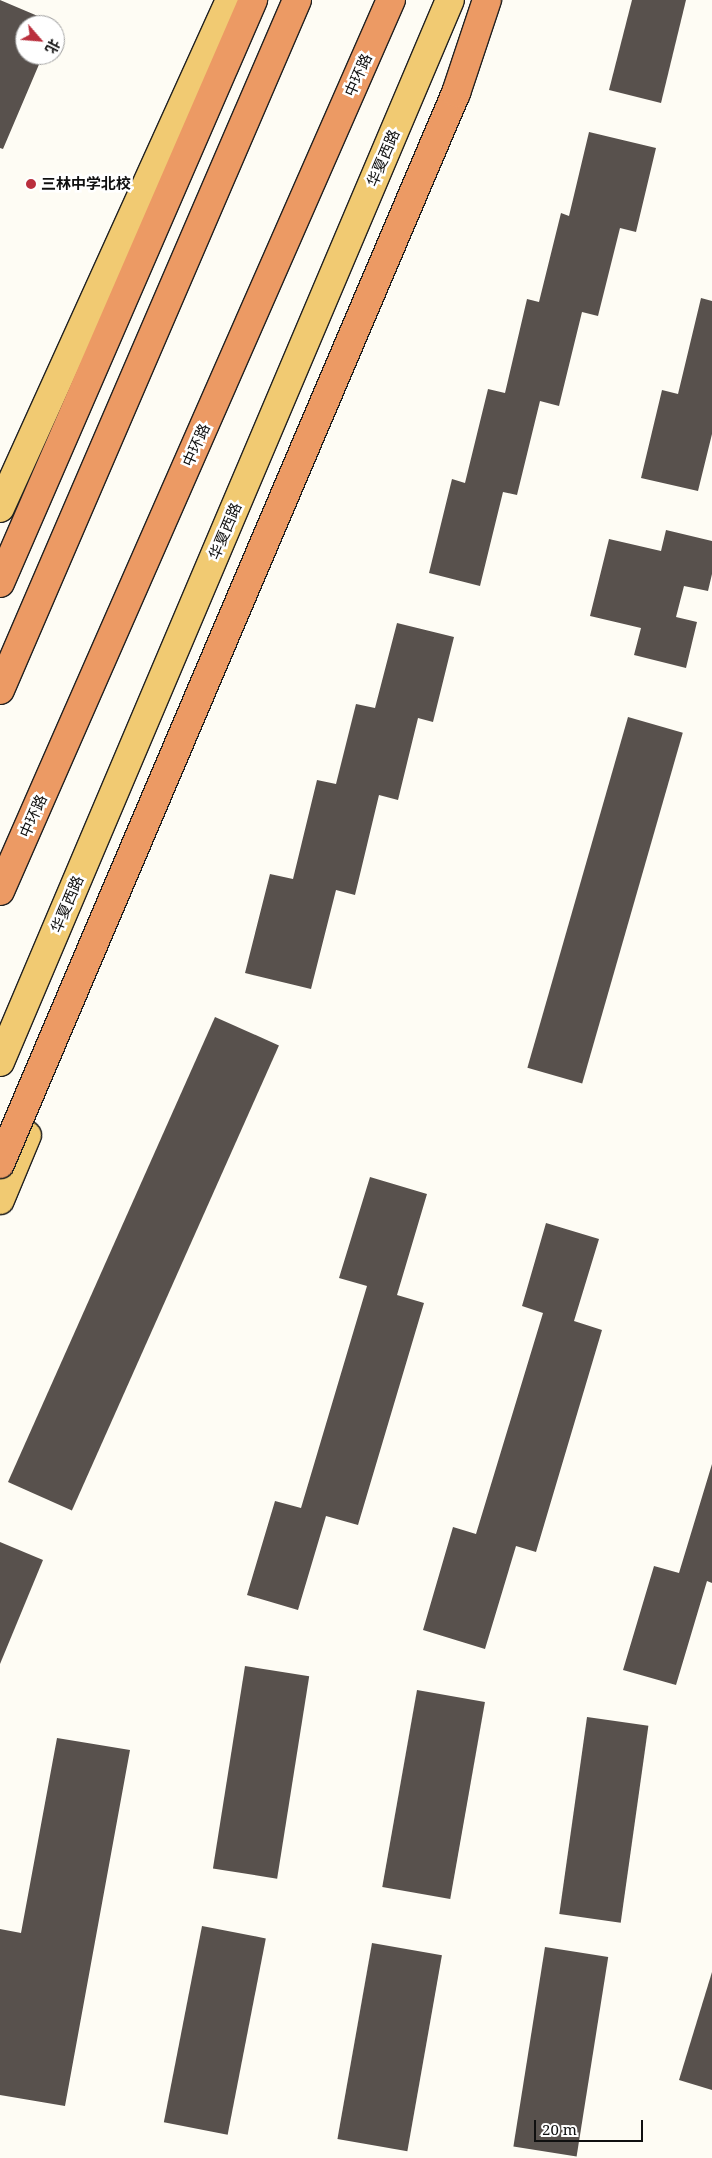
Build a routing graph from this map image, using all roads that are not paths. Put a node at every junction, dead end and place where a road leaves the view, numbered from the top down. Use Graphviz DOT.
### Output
graph roads {
  1 [pos="230,0"];
  2 [pos="253,0"];
  3 [pos="297,0"];
  4 [pos="391,0"];
  5 [pos="450,0"];
  6 [pos="488,0"];
  7 [pos="0,508"];
  8 [pos="0,583"];
  9 [pos="0,690"];
  10 [pos="0,891"];
  11 [pos="0,1062"];
  12 [pos="0,1164"];
  13 [pos="0,1200"];
  1 -- 7 [label="main road"];
  2 -- 8 [label="highway"];
  3 -- 9 [label="highway"];
  4 -- 10 [label="highway, 中环路"];
  5 -- 11 [label="main road, 华夏西路"];
  6 -- 12 [label="highway, bridge"];
  6 -- 13 [label="main road"];
}
